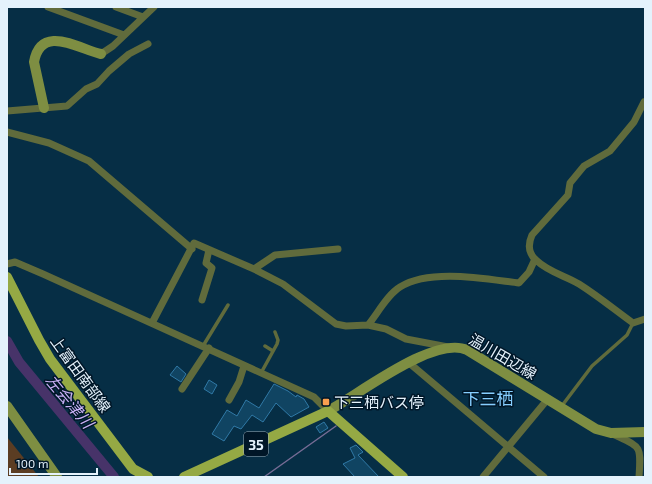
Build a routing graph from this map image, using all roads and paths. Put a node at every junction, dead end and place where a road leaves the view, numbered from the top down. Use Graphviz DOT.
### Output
graph roads {
  1 [pos="48,7"];
  2 [pos="116,7"];
  3 [pos="154,7"];
  4 [pos="143,17"];
  5 [pos="124,35"];
  6 [pos="148,44"];
  7 [pos="101,54"];
  8 [pos="644,102"];
  9 [pos="44,108"];
  10 [pos="7,111"];
  11 [pos="7,132"];
  12 [pos="192,249"];
  13 [pos="338,249"];
  14 [pos="209,250"];
  15 [pos="535,260"];
  16 [pos="7,264"];
  17 [pos="254,269"];
  18 [pos="7,276"];
  19 [pos="202,300"];
  20 [pos="228,304"];
  21 [pos="645,319"];
  22 [pos="152,322"];
  23 [pos="633,323"];
  24 [pos="368,325"];
  25 [pos="274,332"];
  26 [pos="265,346"];
  27 [pos="206,347"];
  28 [pos="449,347"];
  29 [pos="273,351"];
  30 [pos="408,362"];
  31 [pos="244,366"];
  32 [pos="261,374"];
  33 [pos="182,390"];
  34 [pos="229,400"];
  35 [pos="547,400"];
  36 [pos="7,406"];
  37 [pos="560,408"];
  38 [pos="328,411"];
  39 [pos="645,432"];
  40 [pos="611,433"];
  41 [pos="509,447"];
  42 [pos="399,476"];
  43 [pos="57,477"];
  44 [pos="148,477"];
  45 [pos="184,477"];
  46 [pos="483,477"];
  47 [pos="544,477"];
  48 [pos="639,477"];
  1 -- 5 [label="street"];
  2 -- 4 [label="street"];
  3 -- 4 [label="street"];
  4 -- 5 [label="street"];
  5 -- 7 [label="street"];
  6 -- 9 [label="street"];
  7 -- 9 [label="main road"];
  8 -- 15 [label="street"];
  9 -- 10 [label="street"];
  11 -- 12 [label="street"];
  12 -- 14 [label="street"];
  12 -- 22 [label="street"];
  13 -- 17 [label="street"];
  14 -- 17 [label="street"];
  14 -- 19 [label="street"];
  15 -- 23 [label="street"];
  15 -- 24 [label="street"];
  16 -- 22 [label="street"];
  17 -- 24 [label="street"];
  18 -- 44 [label="main road, 上富田南部線"];
  20 -- 27 [label="lane"];
  21 -- 23 [label="street"];
  22 -- 27 [label="street"];
  23 -- 37 [label="lane"];
  24 -- 28 [label="street"];
  25 -- 29 [label="lane"];
  26 -- 29 [label="lane"];
  27 -- 31 [label="street"];
  27 -- 33 [label="street"];
  28 -- 30 [label="main road, 温川田辺線"];
  28 -- 35 [label="main road, 温川田辺線"];
  29 -- 32 [label="lane"];
  30 -- 38 [label="main road, 温川田辺線"];
  30 -- 41 [label="street"];
  31 -- 32 [label="street"];
  31 -- 34 [label="street"];
  32 -- 38 [label="street"];
  35 -- 37 [label="main road, 温川田辺線"];
  35 -- 41 [label="street"];
  36 -- 43 [label="main road"];
  37 -- 40 [label="main road, 温川田辺線"];
  38 -- 42 [label="main road"];
  38 -- 45 [label="main road, 35"];
  39 -- 40 [label="main road, 温川田辺線"];
  40 -- 48 [label="street"];
  41 -- 46 [label="street"];
  41 -- 47 [label="street"];
}
